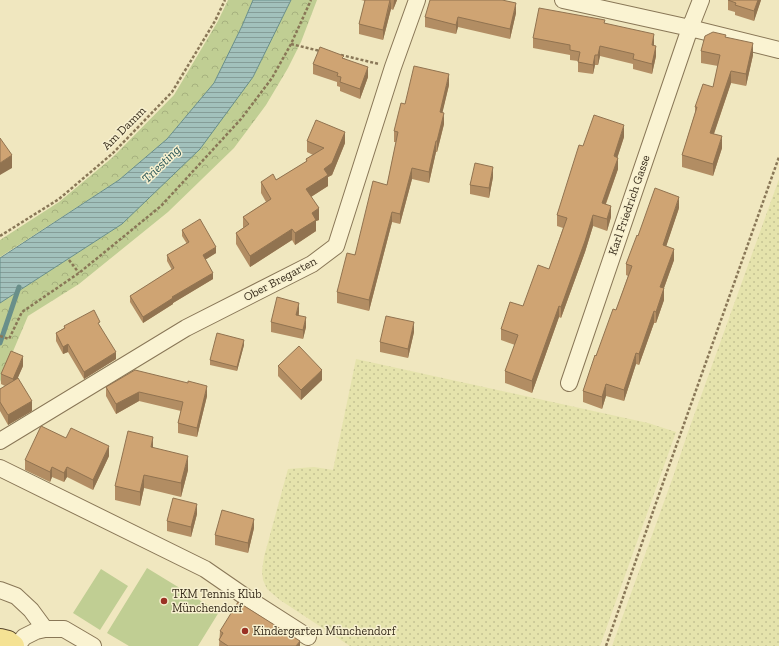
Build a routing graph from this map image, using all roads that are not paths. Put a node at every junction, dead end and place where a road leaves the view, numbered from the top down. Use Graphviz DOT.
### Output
graph roads {
  1 [pos="417,0"];
  2 [pos="562,0"];
  3 [pos="701,0"];
  4 [pos="690,28"];
  5 [pos="779,50"];
  6 [pos="569,383"];
  7 [pos="0,441"];
  8 [pos="0,468"];
  9 [pos="0,590"];
  10 [pos="45,629"];
  11 [pos="308,637"];
  12 [pos="0,640"];
  13 [pos="14,646"];
  14 [pos="17,646"];
  15 [pos="93,646"];
  1 -- 7 [label="street, Ober Bregarten"];
  2 -- 4 [label="street"];
  3 -- 4 [label="street, Karl Friedrich Gasse"];
  4 -- 5 [label="street"];
  4 -- 6 [label="street, Karl Friedrich Gasse"];
  8 -- 11 [label="street"];
  9 -- 10 [label="street"];
  10 -- 14 [label="street"];
  10 -- 15 [label="street"];
  12 -- 13 [label="main road"];
}
